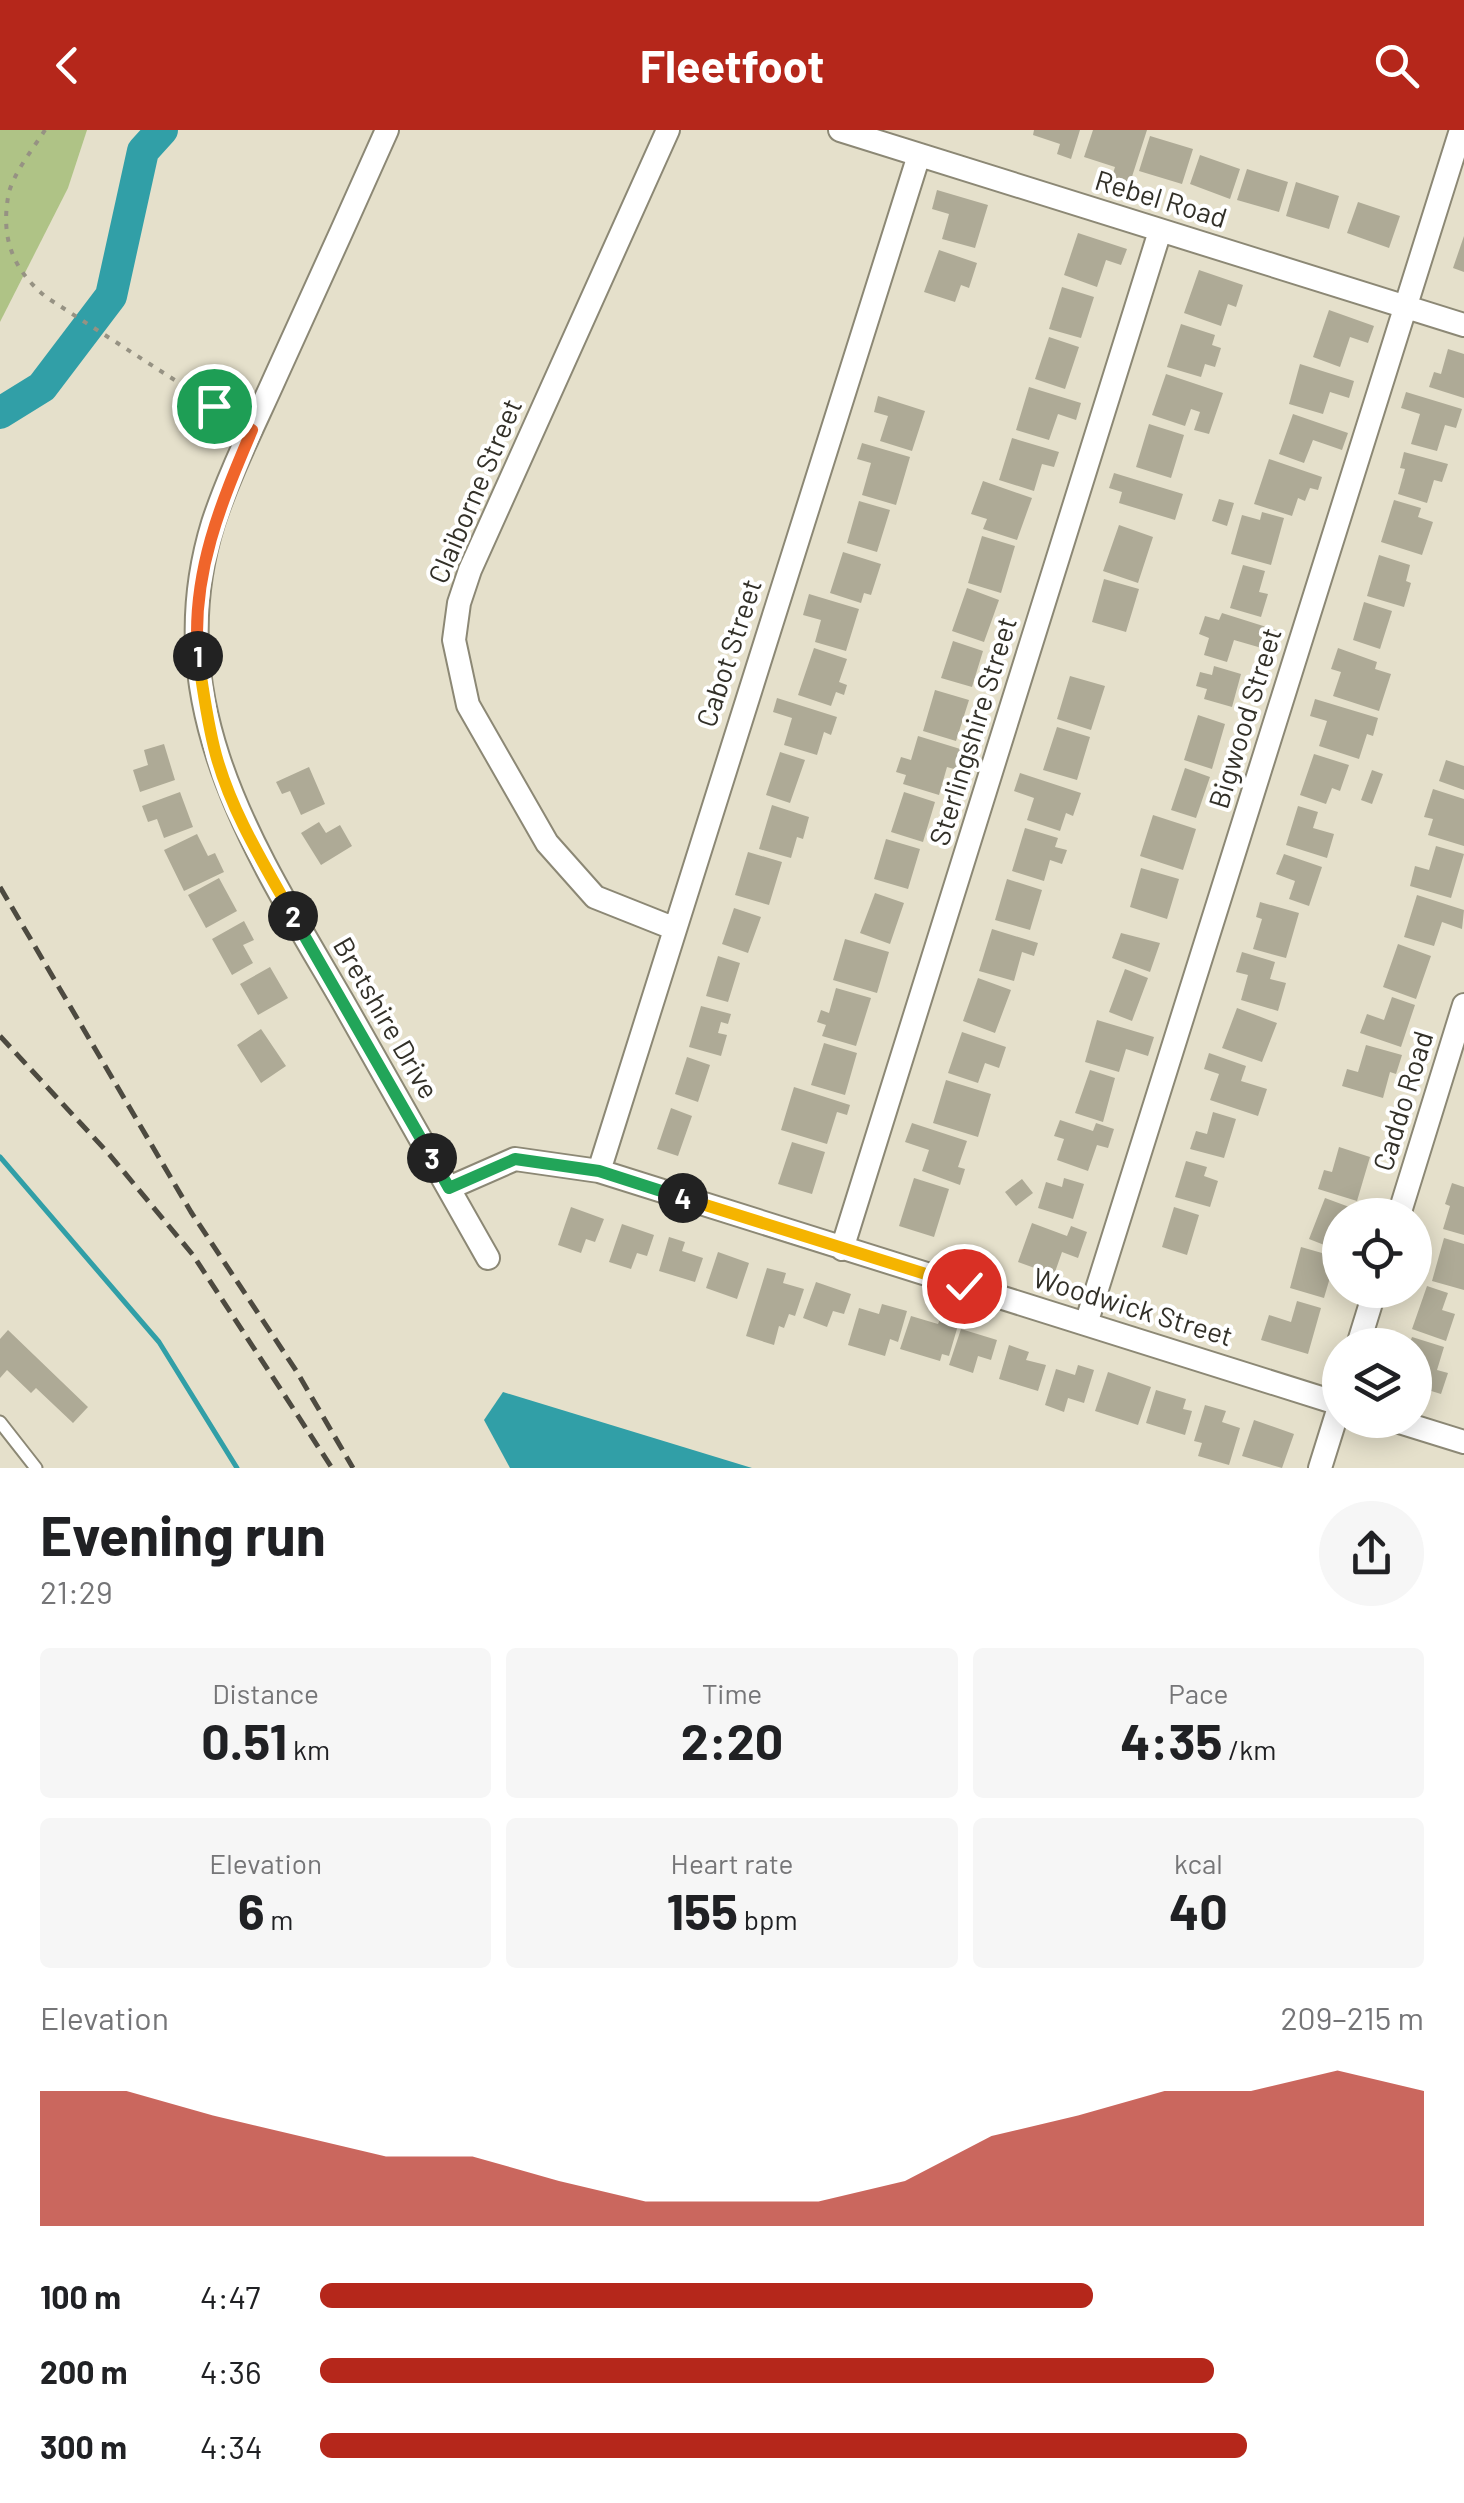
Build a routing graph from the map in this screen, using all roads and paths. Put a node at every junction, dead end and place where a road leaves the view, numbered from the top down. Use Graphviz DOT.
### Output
graph roads {
  1 [pos="44,130"];
  2 [pos="387,130"];
  3 [pos="668,130"];
  4 [pos="840,130"];
  5 [pos="1461,130"];
  6 [pos="918,155"];
  7 [pos="1160,231"];
  8 [pos="1405,306"];
  9 [pos="1464,325"];
  10 [pos="252,430"];
  11 [pos="674,928"];
  12 [pos="1464,1004"];
  13 [pos="599,1171"];
  14 [pos="449,1188"];
  15 [pos="1404,1198"];
  16 [pos="842,1249"];
  17 [pos="488,1258"];
  18 [pos="1086,1324"];
  19 [pos="1322,1398"];
  20 [pos="0,1422"];
  21 [pos="1432,1432"];
  22 [pos="1329,1438"];
  23 [pos="1464,1442"];
  24 [pos="36,1468"];
  25 [pos="1320,1468"];
  1 -- 10 [label="path"];
  2 -- 10 [label="street, Bretshire Drive"];
  3 -- 11 [label="street, Claiborne Street"];
  4 -- 6 [label="street, Rebel Road"];
  5 -- 8 [label="street, Bigwood Street"];
  6 -- 7 [label="street, Rebel Road"];
  6 -- 11 [label="street, Cabot Street"];
  7 -- 8 [label="street, Rebel Road"];
  7 -- 16 [label="street, Sterlingshire Street"];
  8 -- 9 [label="street, Rebel Road"];
  8 -- 18 [label="street, Bigwood Street"];
  10 -- 14 [label="street, Bretshire Drive"];
  11 -- 13 [label="street, Cabot Street"];
  12 -- 15 [label="street, Caddo Road"];
  13 -- 14 [label="street, Woodwick Street"];
  13 -- 16 [label="street, Woodwick Street"];
  14 -- 17 [label="street, Bretshire Drive"];
  16 -- 18 [label="street, Woodwick Street"];
  18 -- 19 [label="street, Woodwick Street"];
  20 -- 24 [label="lane"];
  21 -- 23 [label="street"];
  22 -- 25 [label="street"];
}
